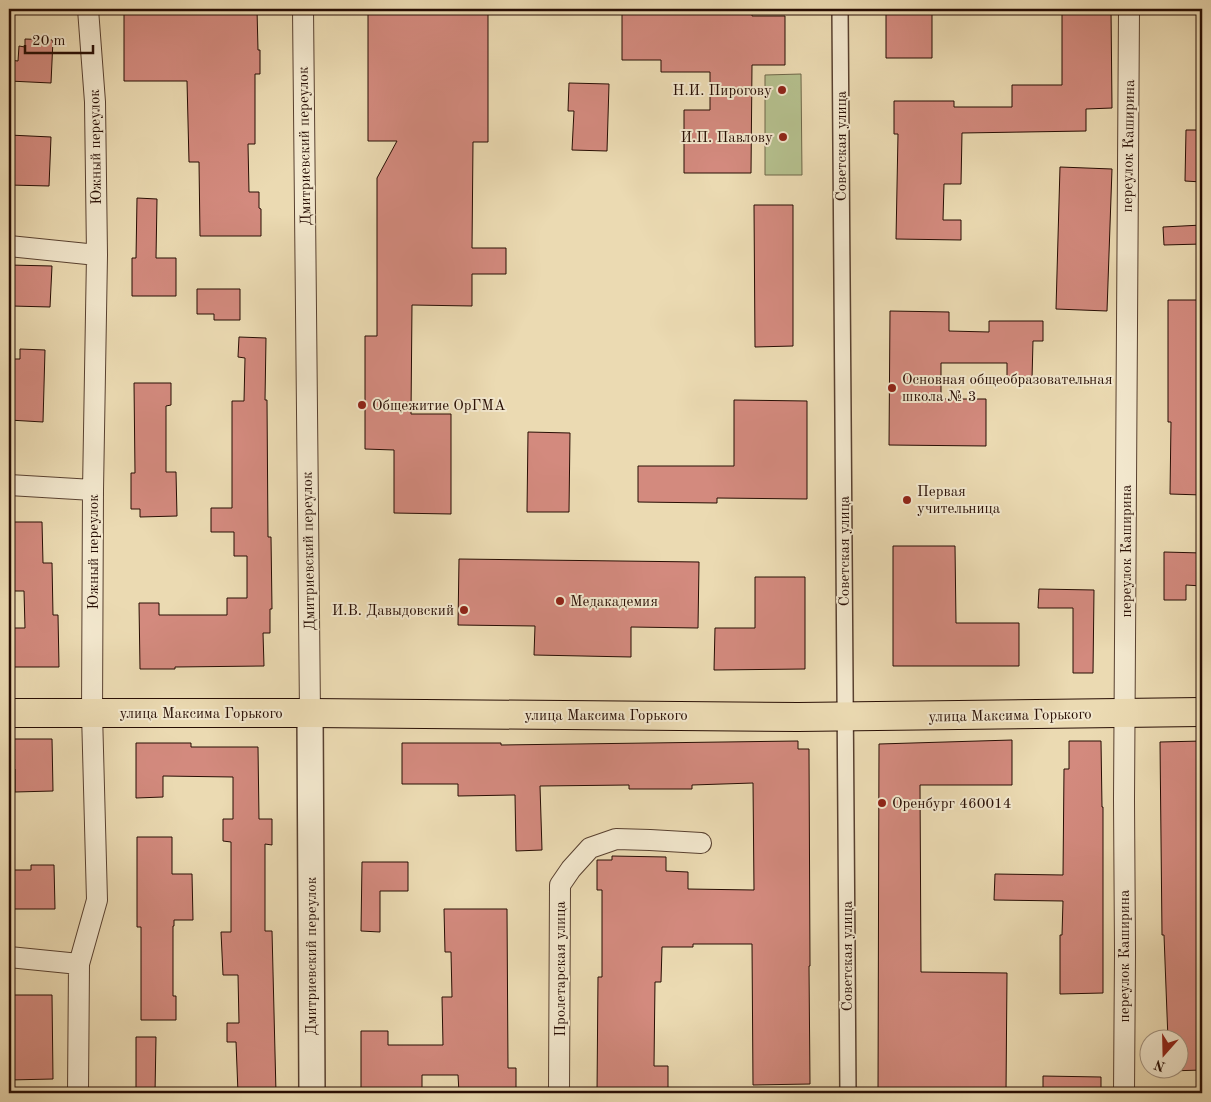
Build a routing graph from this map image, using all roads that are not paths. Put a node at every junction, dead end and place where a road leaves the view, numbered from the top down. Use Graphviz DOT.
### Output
graph roads {
  1 [pos="88,9"];
  2 [pos="303,9"];
  3 [pos="840,9"];
  4 [pos="1130,9"];
  5 [pos="9,246"];
  6 [pos="97,254"];
  7 [pos="9,486"];
  8 [pos="93,490"];
  9 [pos="92,712"];
  10 [pos="1202,712"];
  11 [pos="9,713"];
  12 [pos="310,713"];
  13 [pos="1125,713"];
  14 [pos="845,716"];
  15 [pos="701,843"];
  16 [pos="9,957"];
  17 [pos="79,964"];
  18 [pos="78,1093"];
  19 [pos="312,1093"];
  20 [pos="559,1093"];
  21 [pos="848,1093"];
  22 [pos="1124,1093"];
  1 -- 6 [label="street, Южный переулок"];
  2 -- 12 [label="street, Дмитриевский переулок"];
  3 -- 14 [label="street, Советская улица"];
  4 -- 13 [label="street, переулок Каширина"];
  5 -- 6 [label="street"];
  6 -- 8 [label="street, Южный переулок"];
  7 -- 8 [label="street"];
  8 -- 9 [label="street, Южный переулок"];
  9 -- 11 [label="main road, улица Максима Горького"];
  9 -- 12 [label="main road, улица Максима Горького"];
  9 -- 17 [label="street, Южный переулок"];
  10 -- 13 [label="main road, улица Максима Горького"];
  12 -- 14 [label="main road, улица Максима Горького"];
  12 -- 19 [label="street, Дмитриевский переулок"];
  13 -- 14 [label="main road, улица Максима Горького"];
  13 -- 22 [label="street, переулок Каширина"];
  14 -- 21 [label="street, Советская улица"];
  15 -- 20 [label="street, Пролетарская улица"];
  16 -- 17 [label="street"];
  17 -- 18 [label="street, Южный переулок"];
}
